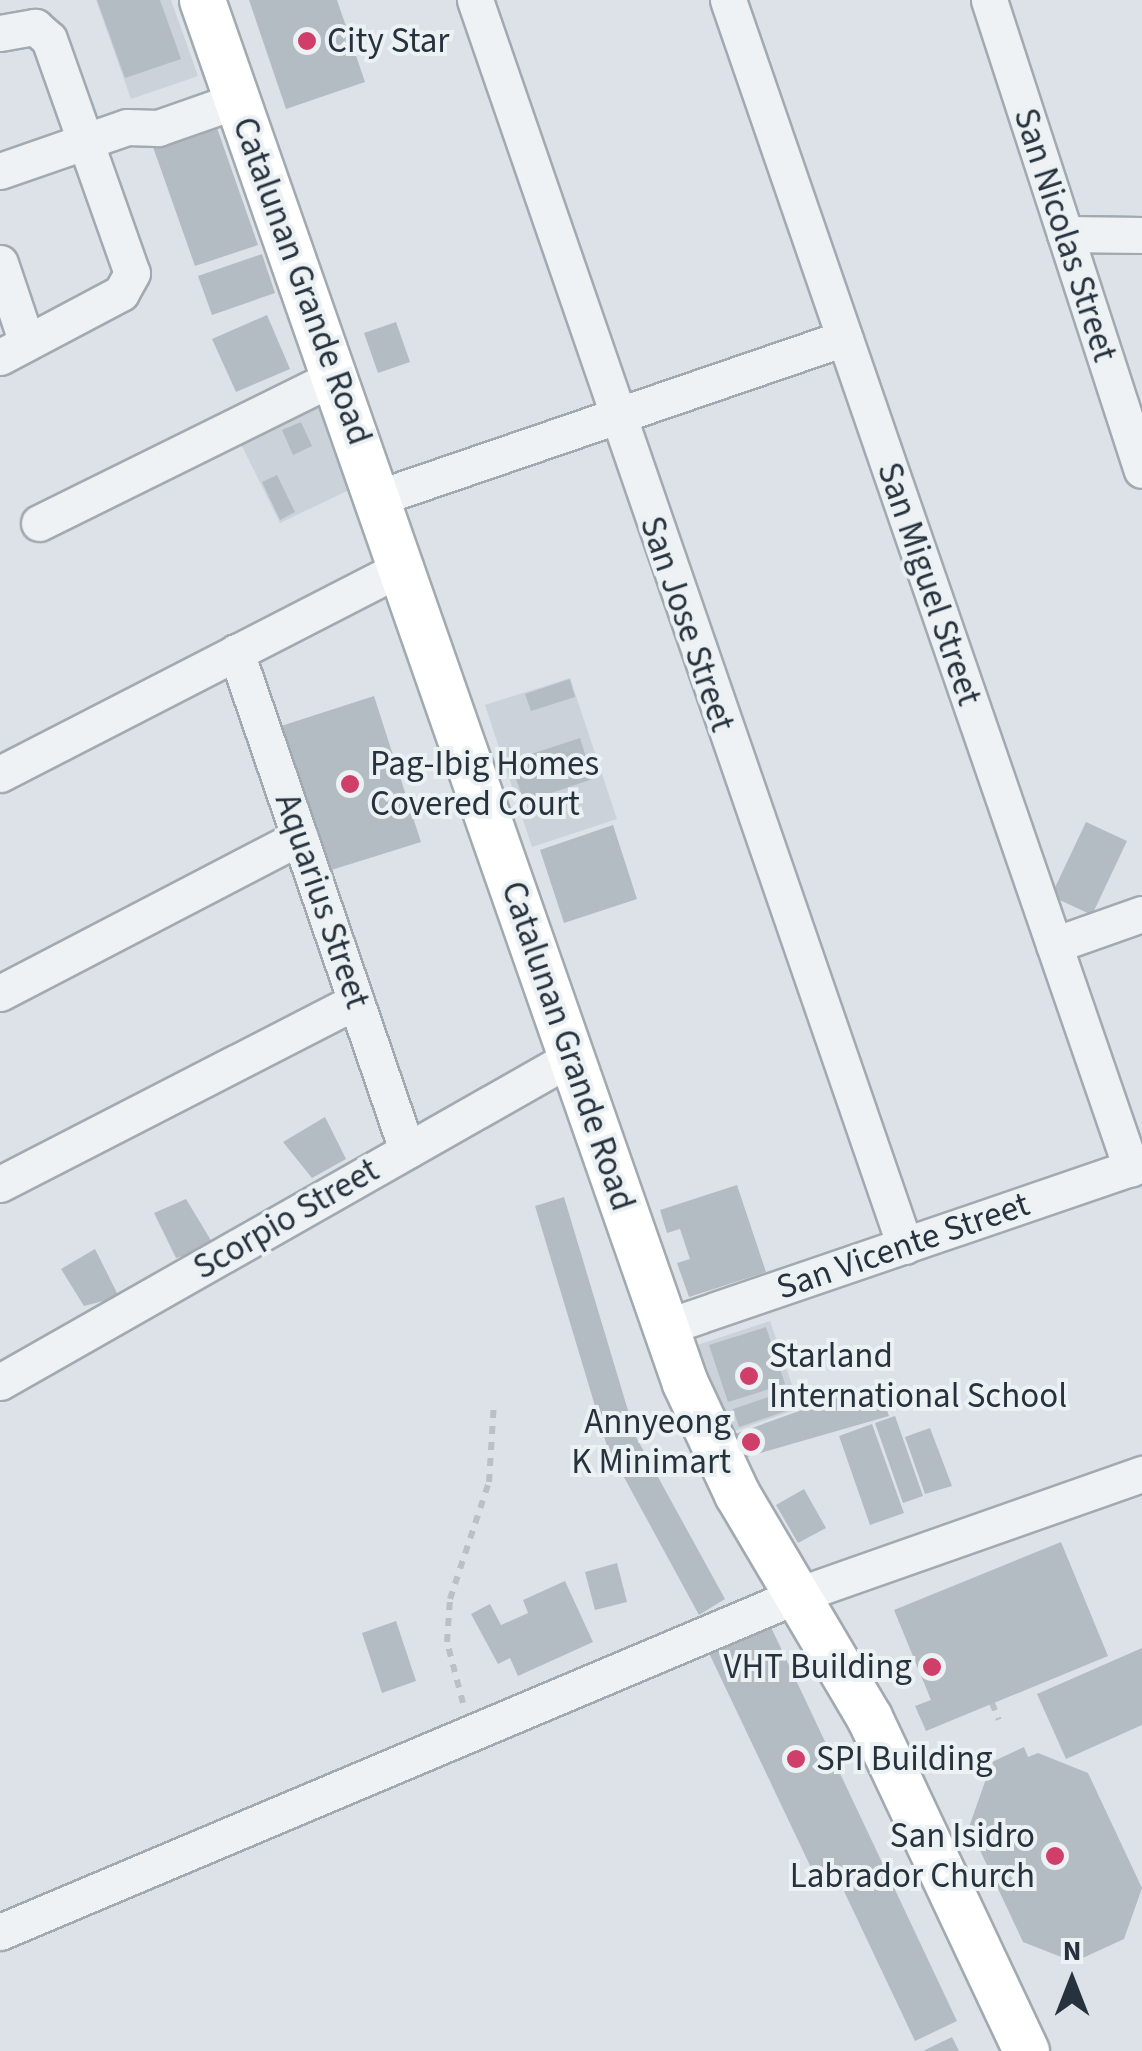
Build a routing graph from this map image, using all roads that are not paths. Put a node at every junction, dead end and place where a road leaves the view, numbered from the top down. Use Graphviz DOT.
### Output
graph roads {
  1 [pos="202,0"];
  2 [pos="475,0"];
  3 [pos="728,0"];
  4 [pos="989,0"];
  5 [pos="0,33"];
  6 [pos="234,89"];
  7 [pos="88,140"];
  8 [pos="0,171"];
  9 [pos="1065,234"];
  10 [pos="1142,236"];
  11 [pos="0,263"];
  12 [pos="845,338"];
  13 [pos="13,350"];
  14 [pos="337,376"];
  15 [pos="616,416"];
  16 [pos="1142,470"];
  17 [pos="380,497"];
  18 [pos="39,523"];
  19 [pos="404,566"];
  20 [pos="236,652"];
  21 [pos="0,774"];
  22 [pos="300,837"];
  23 [pos="1142,914"];
  24 [pos="1054,945"];
  25 [pos="0,992"];
  26 [pos="356,1001"];
  27 [pos="572,1058"];
  28 [pos="407,1150"];
  29 [pos="1136,1166"];
  30 [pos="0,1184"];
  31 [pos="905,1246"];
  32 [pos="663,1328"];
  33 [pos="0,1382"];
  34 [pos="1142,1474"];
  35 [pos="798,1595"];
  36 [pos="0,1932"];
  37 [pos="1026,2051"];
  1 -- 6 [label="main road, Catalunan Grande Road"];
  2 -- 15 [label="street, San Jose Street"];
  3 -- 12 [label="street, San Miguel Street"];
  4 -- 9 [label="street, San Nicolas Street"];
  5 -- 7 [label="street"];
  6 -- 7 [label="street"];
  6 -- 14 [label="main road, Catalunan Grande Road"];
  7 -- 8 [label="street"];
  7 -- 13 [label="street"];
  9 -- 10 [label="street"];
  9 -- 16 [label="street, San Nicolas Street"];
  11 -- 13 [label="street"];
  12 -- 15 [label="street"];
  12 -- 24 [label="street, San Miguel Street"];
  14 -- 17 [label="main road, Catalunan Grande Road"];
  14 -- 18 [label="street"];
  15 -- 17 [label="street"];
  15 -- 31 [label="street, San Jose Street"];
  17 -- 19 [label="main road, Catalunan Grande Road"];
  19 -- 20 [label="street"];
  19 -- 27 [label="main road, Catalunan Grande Road"];
  20 -- 21 [label="street"];
  20 -- 22 [label="street, Aquarius Street"];
  22 -- 25 [label="street"];
  22 -- 26 [label="street, Aquarius Street"];
  23 -- 24 [label="street"];
  24 -- 29 [label="street, San Miguel Street"];
  26 -- 28 [label="street, Aquarius Street"];
  26 -- 30 [label="street"];
  27 -- 28 [label="street, Scorpio Street"];
  27 -- 32 [label="main road, Catalunan Grande Road"];
  28 -- 33 [label="street, Scorpio Street"];
  29 -- 31 [label="street, San Vicente Street"];
  31 -- 32 [label="street, San Vicente Street"];
  32 -- 35 [label="main road, Catalunan Grande Road"];
  34 -- 35 [label="street"];
  35 -- 36 [label="street"];
  35 -- 37 [label="main road, Catalunan Grande Road"];
}
